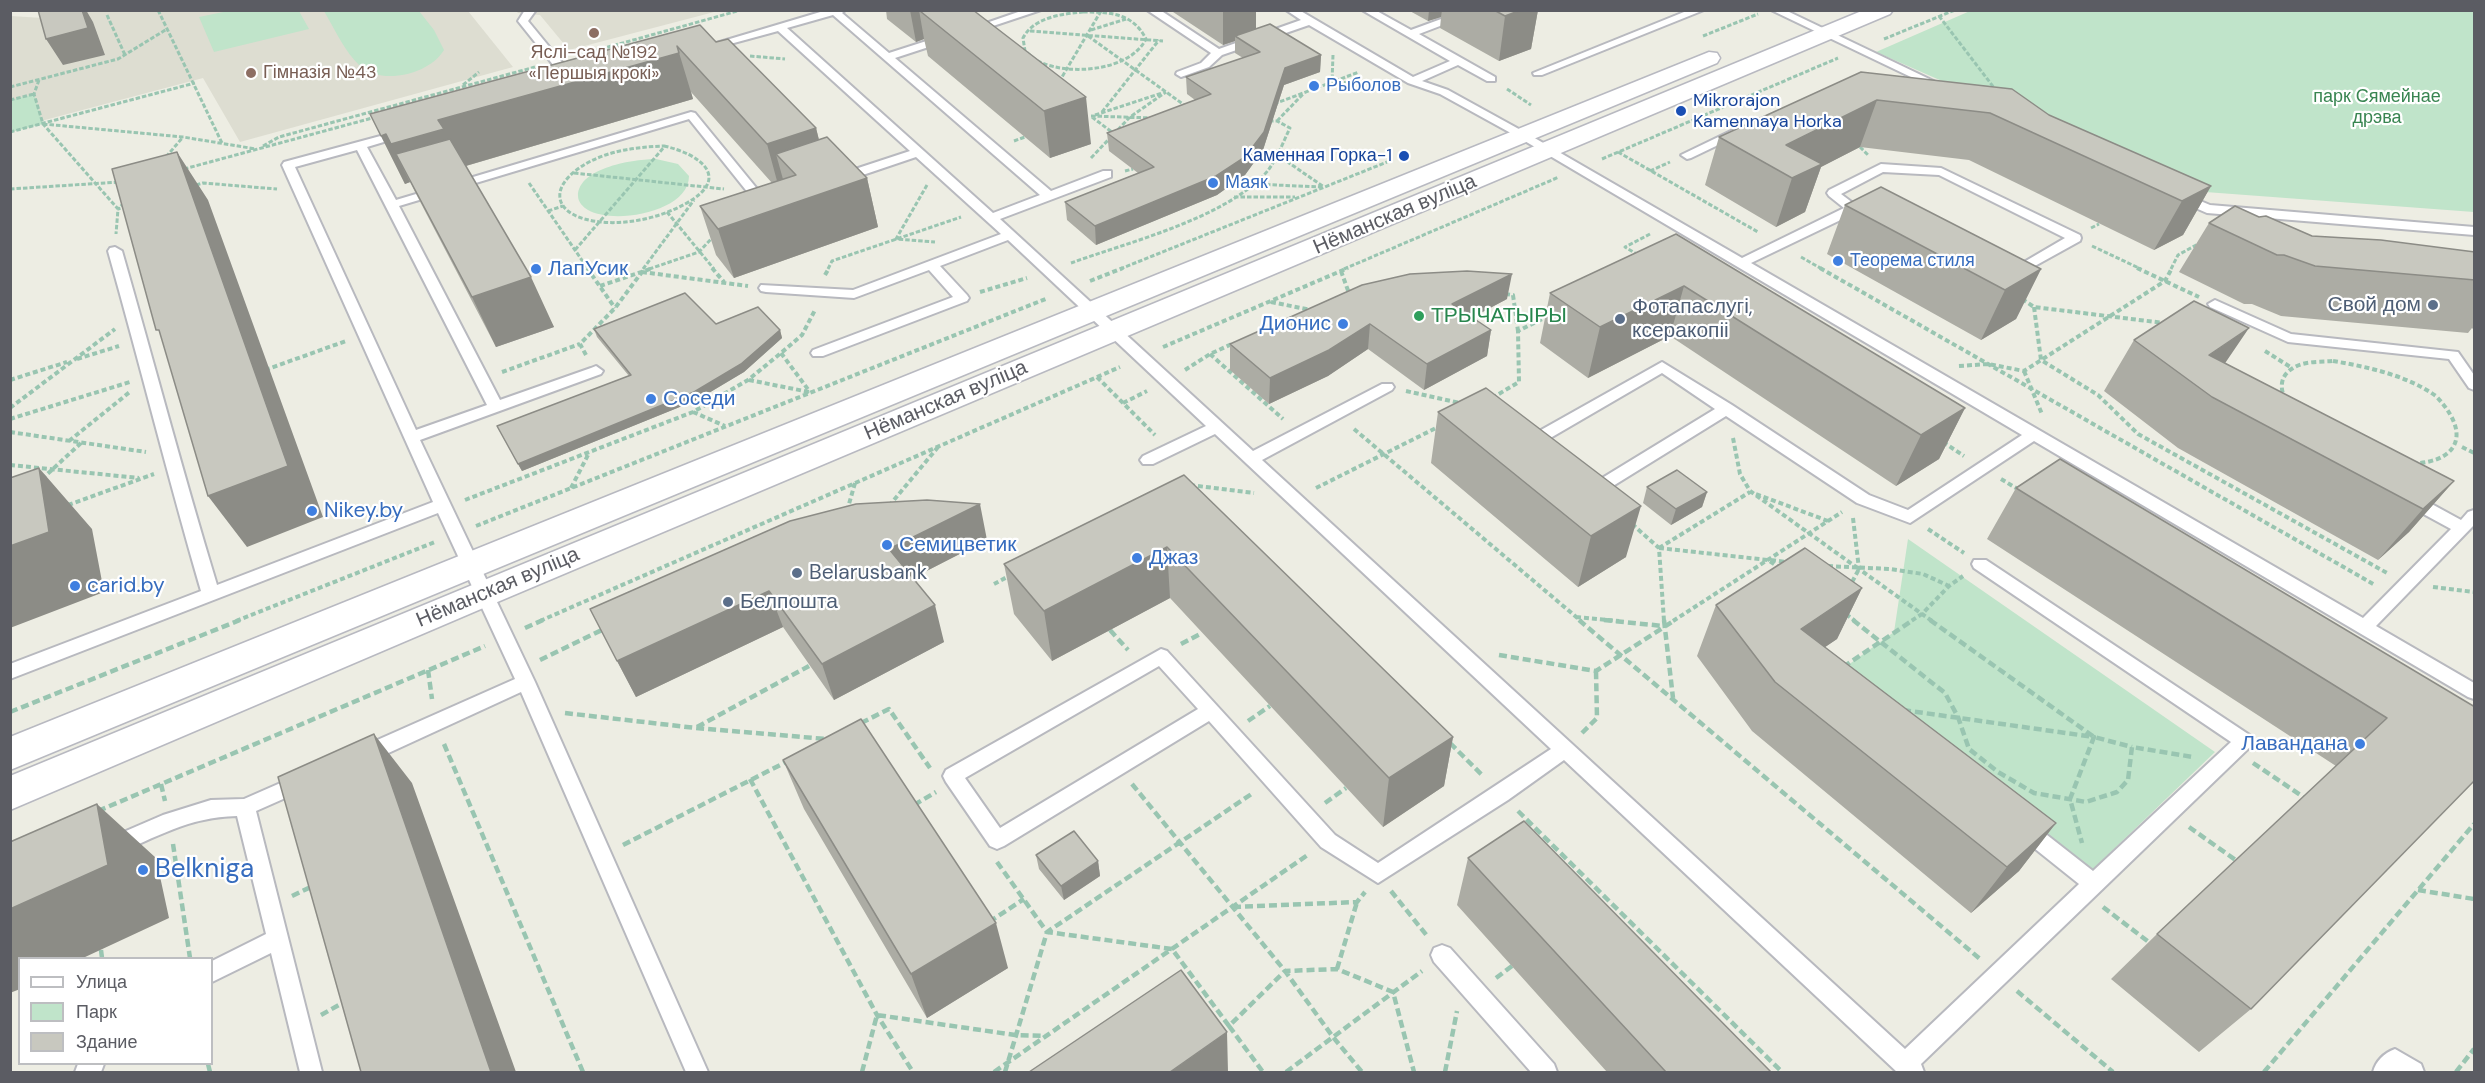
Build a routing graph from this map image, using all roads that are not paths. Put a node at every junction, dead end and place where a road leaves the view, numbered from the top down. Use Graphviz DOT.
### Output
graph roads {
  1 [pos="531,10"];
  2 [pos="1036,10"];
  3 [pos="1291,10"];
  4 [pos="1367,10"];
  5 [pos="1477,10"];
  6 [pos="1699,10"];
  7 [pos="1827,10"];
  8 [pos="1883,10"];
  9 [pos="838,11"];
  10 [pos="1152,11"];
  11 [pos="807,15"];
  12 [pos="1776,20"];
  13 [pos="1309,21"];
  14 [pos="1798,22"];
  15 [pos="780,27"];
  16 [pos="1410,34"];
  17 [pos="1822,34"];
  18 [pos="1733,48"];
  19 [pos="695,51"];
  20 [pos="1218,53"];
  21 [pos="886,57"];
  22 [pos="1459,62"];
  23 [pos="1538,73"];
  24 [pos="1181,74"];
  25 [pos="1491,79"];
  26 [pos="1412,81"];
  27 [pos="562,88"];
  28 [pos="1950,92"];
  29 [pos="1750,127"];
  30 [pos="413,130"];
  31 [pos="1522,135"];
  32 [pos="360,145"];
  33 [pos="918,152"];
  34 [pos="1687,155"];
  35 [pos="1558,171"];
  36 [pos="1107,174"];
  37 [pos="831,181"];
  38 [pos="2164,189"];
  39 [pos="1049,196"];
  40 [pos="391,205"];
  41 [pos="1853,209"];
  42 [pos="986,214"];
  43 [pos="721,228"];
  44 [pos="2475,231"];
  45 [pos="1010,236"];
  46 [pos="115,251"];
  47 [pos="1741,263"];
  48 [pos="931,265"];
  49 [pos="766,288"];
  50 [pos="2215,304"];
  51 [pos="1092,312"];
  52 [pos="1114,332"];
  53 [pos="818,353"];
  54 [pos="596,371"];
  55 [pos="2475,385"];
  56 [pos="1386,387"];
  57 [pos="496,407"];
  58 [pos="1727,408"];
  59 [pos="1216,427"];
  60 [pos="2034,434"];
  61 [pos="412,437"];
  62 [pos="1546,454"];
  63 [pos="1251,459"];
  64 [pos="1148,460"];
  65 [pos="1575,476"];
  66 [pos="2393,491"];
  67 [pos="443,506"];
  68 [pos="2469,522"];
  69 [pos="1980,564"];
  70 [pos="477,580"];
  71 [pos="211,595"];
  72 [pos="2364,628"];
  73 [pos="10,672"];
  74 [pos="523,676"];
  75 [pos="2475,693"];
  76 [pos="1209,712"];
  77 [pos="1565,749"];
  78 [pos="10,754"];
  79 [pos="351,761"];
  80 [pos="319,775"];
  81 [pos="10,794"];
  82 [pos="245,807"];
  83 [pos="2015,821"];
  84 [pos="95,854"];
  85 [pos="2089,889"];
  86 [pos="277,939"];
  87 [pos="1442,955"];
  88 [pos="213,971"];
  89 [pos="1909,1068"];
  90 [pos="311,1072"];
  91 [pos="697,1072"];
  92 [pos="1546,1072"];
  93 [pos="2384,1072"];
  94 [pos="2413,1072"];
  1 -- 27 [label="lane"];
  2 -- 21 [label="lane"];
  3 -- 13 [label="lane"];
  4 -- 16 [label="lane"];
  5 -- 16 [label="lane"];
  6 -- 23 [label="lane"];
  7 -- 14 [label="main road"];
  8 -- 17 [label="main road, Нёманская вуліца"];
  9 -- 11 [label="lane"];
  9 -- 21 [label="lane"];
  10 -- 20 [label="lane"];
  11 -- 15 [label="lane"];
  12 -- 14 [label="main road"];
  13 -- 20 [label="lane"];
  13 -- 26 [label="lane"];
  14 -- 17 [label="lane"];
  15 -- 19 [label="lane"];
  15 -- 33 [label="lane"];
  16 -- 22 [label="lane"];
  17 -- 28 [label="lane"];
  17 -- 35 [label="main road, Нёманская вуліца"];
  18 -- 31 [label="main road, Нёманская вуліца"];
  20 -- 24 [label="lane"];
  21 -- 39 [label="lane"];
  22 -- 25 [label="lane"];
  22 -- 26 [label="lane"];
  26 -- 31 [label="lane"];
  29 -- 34 [label="lane"];
  30 -- 32 [label="lane"];
  31 -- 35 [label="lane"];
  31 -- 51 [label="main road, Нёманская вуліца"];
  32 -- 40 [label="lane"];
  32 -- 61 [label="lane"];
  33 -- 37 [label="lane"];
  33 -- 42 [label="lane"];
  35 -- 47 [label="lane"];
  35 -- 52 [label="main road, Нёманская вуліца"];
  36 -- 39 [label="lane"];
  38 -- 44 [label="lane"];
  39 -- 42 [label="lane"];
  40 -- 43 [label="lane"];
  40 -- 57 [label="lane"];
  41 -- 41 [label="lane"];
  41 -- 47 [label="lane"];
  42 -- 45 [label="lane"];
  45 -- 48 [label="lane"];
  45 -- 51 [label="lane"];
  46 -- 71 [label="lane"];
  47 -- 60 [label="lane"];
  48 -- 49 [label="lane"];
  48 -- 53 [label="lane"];
  50 -- 55 [label="lane"];
  51 -- 52 [label="lane"];
  51 -- 70 [label="main road, Нёманская вуліца"];
  52 -- 59 [label="lane"];
  52 -- 70 [label="main road, Нёманская вуліца"];
  54 -- 57 [label="lane"];
  56 -- 63 [label="lane"];
  57 -- 61 [label="lane"];
  58 -- 60 [label="lane"];
  58 -- 62 [label="lane"];
  58 -- 65 [label="lane"];
  59 -- 63 [label="lane"];
  59 -- 64 [label="lane"];
  60 -- 72 [label="lane"];
  61 -- 67 [label="lane"];
  63 -- 77 [label="lane"];
  66 -- 68 [label="lane"];
  67 -- 70 [label="lane"];
  67 -- 71 [label="lane"];
  68 -- 72 [label="lane"];
  69 -- 85 [label="lane"];
  70 -- 74 [label="lane"];
  70 -- 78 [label="main road, Нёманская вуліца"];
  70 -- 81 [label="main road, Нёманская вуліца"];
  71 -- 73 [label="lane"];
  72 -- 75 [label="lane"];
  74 -- 79 [label="lane"];
  74 -- 91 [label="lane"];
  76 -- 76 [label="lane"];
  76 -- 77 [label="lane"];
  77 -- 89 [label="lane"];
  80 -- 82 [label="lane"];
  82 -- 84 [label="lane"];
  82 -- 86 [label="lane"];
  83 -- 85 [label="lane"];
  85 -- 89 [label="lane"];
  86 -- 88 [label="lane"];
  86 -- 90 [label="lane"];
  87 -- 92 [label="lane"];
  93 -- 94 [label="lane"];
}
